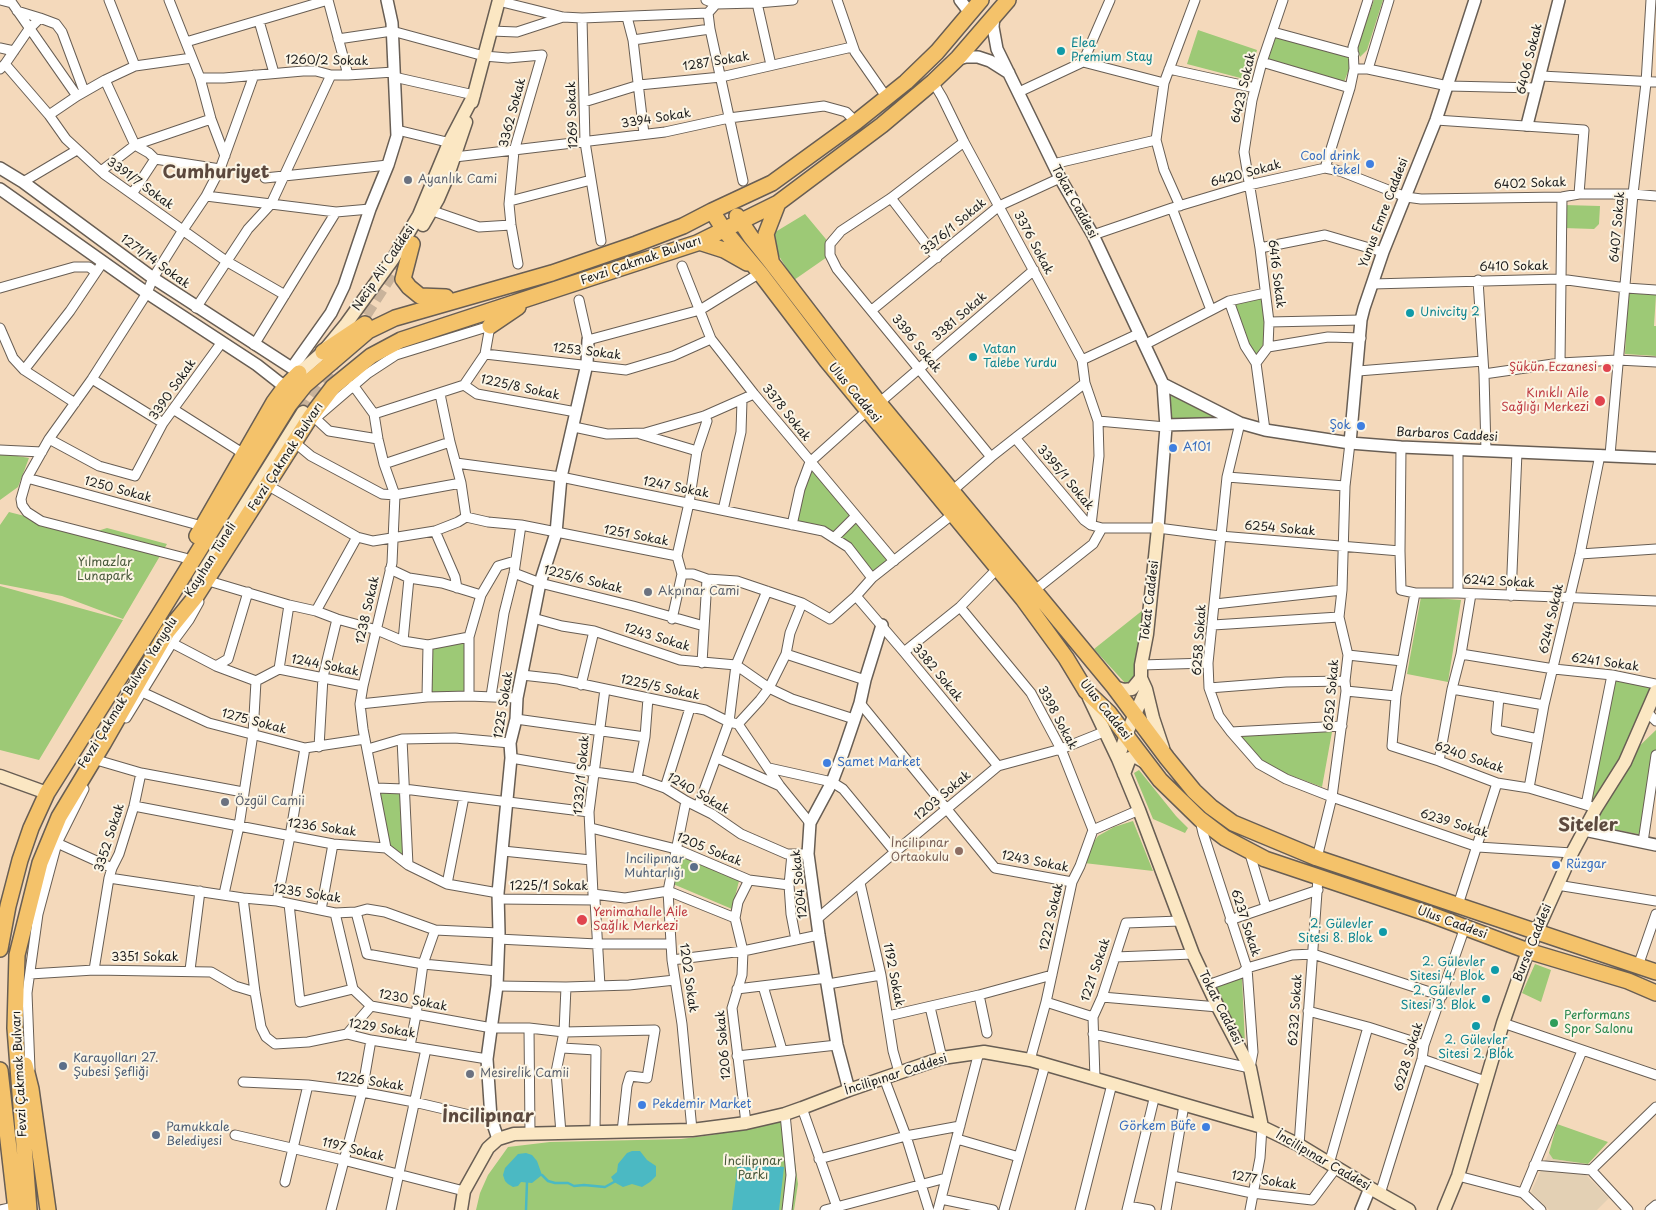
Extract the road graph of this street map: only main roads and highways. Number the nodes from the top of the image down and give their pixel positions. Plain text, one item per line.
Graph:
1 (498, 0) edge
2 (981, 0) edge
3 (1008, 0) edge
4 (454, 148) junction
5 (778, 203) junction
6 (729, 204) junction
7 (712, 211) junction
8 (741, 222) junction
9 (724, 230) junction
10 (698, 242) junction
11 (412, 244) junction
12 (400, 261) tunnel mouth
13 (771, 262) junction
14 (758, 271) junction
15 (431, 297) junction
16 (462, 297) junction
17 (528, 299) junction
18 (490, 326) road end
19 (322, 352) junction
20 (296, 371) joint
21 (874, 407) junction
22 (303, 412) tunnel mouth
23 (1158, 528) road end
24 (170, 638) junction
25 (1143, 677) junction
26 (1114, 687) junction
27 (1086, 691) junction
28 (1656, 691) edge
29 (1651, 716) edge
30 (1135, 717) junction
31 (1126, 735) junction
32 (1167, 758) junction
33 (1118, 759) junction
34 (1150, 766) junction
35 (1124, 774) junction
36 (0, 776) edge
37 (43, 791) junction
38 (31, 828) junction
39 (18, 841) junction
40 (0, 898) edge
41 (1536, 932) junction
42 (0, 949) edge
43 (1528, 951) junction
44 (1656, 972) edge
45 (16, 992) junction
46 (1656, 993) edge
47 (0, 1070) edge
48 (1262, 1127) junction
49 (0, 1138) edge
50 (8, 1210) edge
51 (29, 1210) edge
52 (48, 1210) edge
53 (460, 1210) edge
54 (1409, 1210) edge
55 (1444, 1210) edge

1 - 4 main road, Necip Ali Caddesi
2 - 6 main road, Fevzi Çakmak Bulvarı
3 - 5 main road, Fevzi Çakmak Bulvarı
4 - 11 main road, Necip Ali Caddesi
4 - 19 main road, Necip Ali Caddesi
5 - 8 main road, Fevzi Çakmak Bulvarı
5 - 13 main road
6 - 7 main road, Fevzi Çakmak Bulvarı
6 - 8 main road, Ulus Caddesi
7 - 9 main road, Ulus Caddesi
7 - 16 main road, Fevzi Çakmak Bulvarı
8 - 9 main road, Fevzi Çakmak Bulvarı
8 - 13 main road, Ulus Caddesi
9 - 10 main road, Fevzi Çakmak Bulvarı
9 - 14 main road, Ulus Caddesi
10 - 14 main road
10 - 17 main road, Fevzi Çakmak Bulvarı
11 - 12 main road, Necip Ali Caddesi
11 - 15 main road
13 - 21 main road, Ulus Caddesi
14 - 21 main road, Ulus Caddesi
15 - 16 main road
15 - 19 main road
16 - 37 main road, Fevzi Çakmak Bulvarı
17 - 18 main road
17 - 24 main road, Fevzi Çakmak Bulvarı
19 - 20 main road, Necip Ali Caddesi
20 - 37 main road
21 - 26 main road, Ulus Caddesi
21 - 27 main road, Ulus Caddesi
22 - 24 main road, Kayıhan Tüneli
23 - 25 main road, Tokat Caddesi
24 - 45 main road, Fevzi Çakmak Bulvarı
25 - 26 main road
25 - 30 main road, Tokat Caddesi
25 - 32 main road
26 - 30 main road, Ulus Caddesi
27 - 31 main road, Ulus Caddesi
27 - 33 main road
28 - 29 main road, Bursa Caddesi
29 - 41 main road, Bursa Caddesi
30 - 31 main road, Tokat Caddesi
30 - 32 main road, Ulus Caddesi
31 - 33 main road, Tokat Caddesi
31 - 34 main road, Ulus Caddesi
32 - 41 main road, Ulus Caddesi
33 - 35 main road, Tokat Caddesi
34 - 35 main road
34 - 43 main road, Ulus Caddesi
35 - 48 main road, Tokat Caddesi
36 - 37 main road
37 - 38 main road, Fevzi Çakmak Bulvarı
37 - 39 main road
38 - 39 main road
38 - 42 main road, Fevzi Çakmak Bulvarı
39 - 40 main road
41 - 43 main road, Bursa Caddesi
41 - 44 main road, Ulus Caddesi
43 - 46 main road, Ulus Caddesi
43 - 55 main road, Bursa Caddesi
45 - 51 main road, Fevzi Çakmak Bulvarı
45 - 52 main road
47 - 50 main road, Fevzi Çakmak Bulvarı
48 - 53 main road, İncilipınar Caddesi
48 - 54 main road, İncilipınar Caddesi
49 - 50 main road

